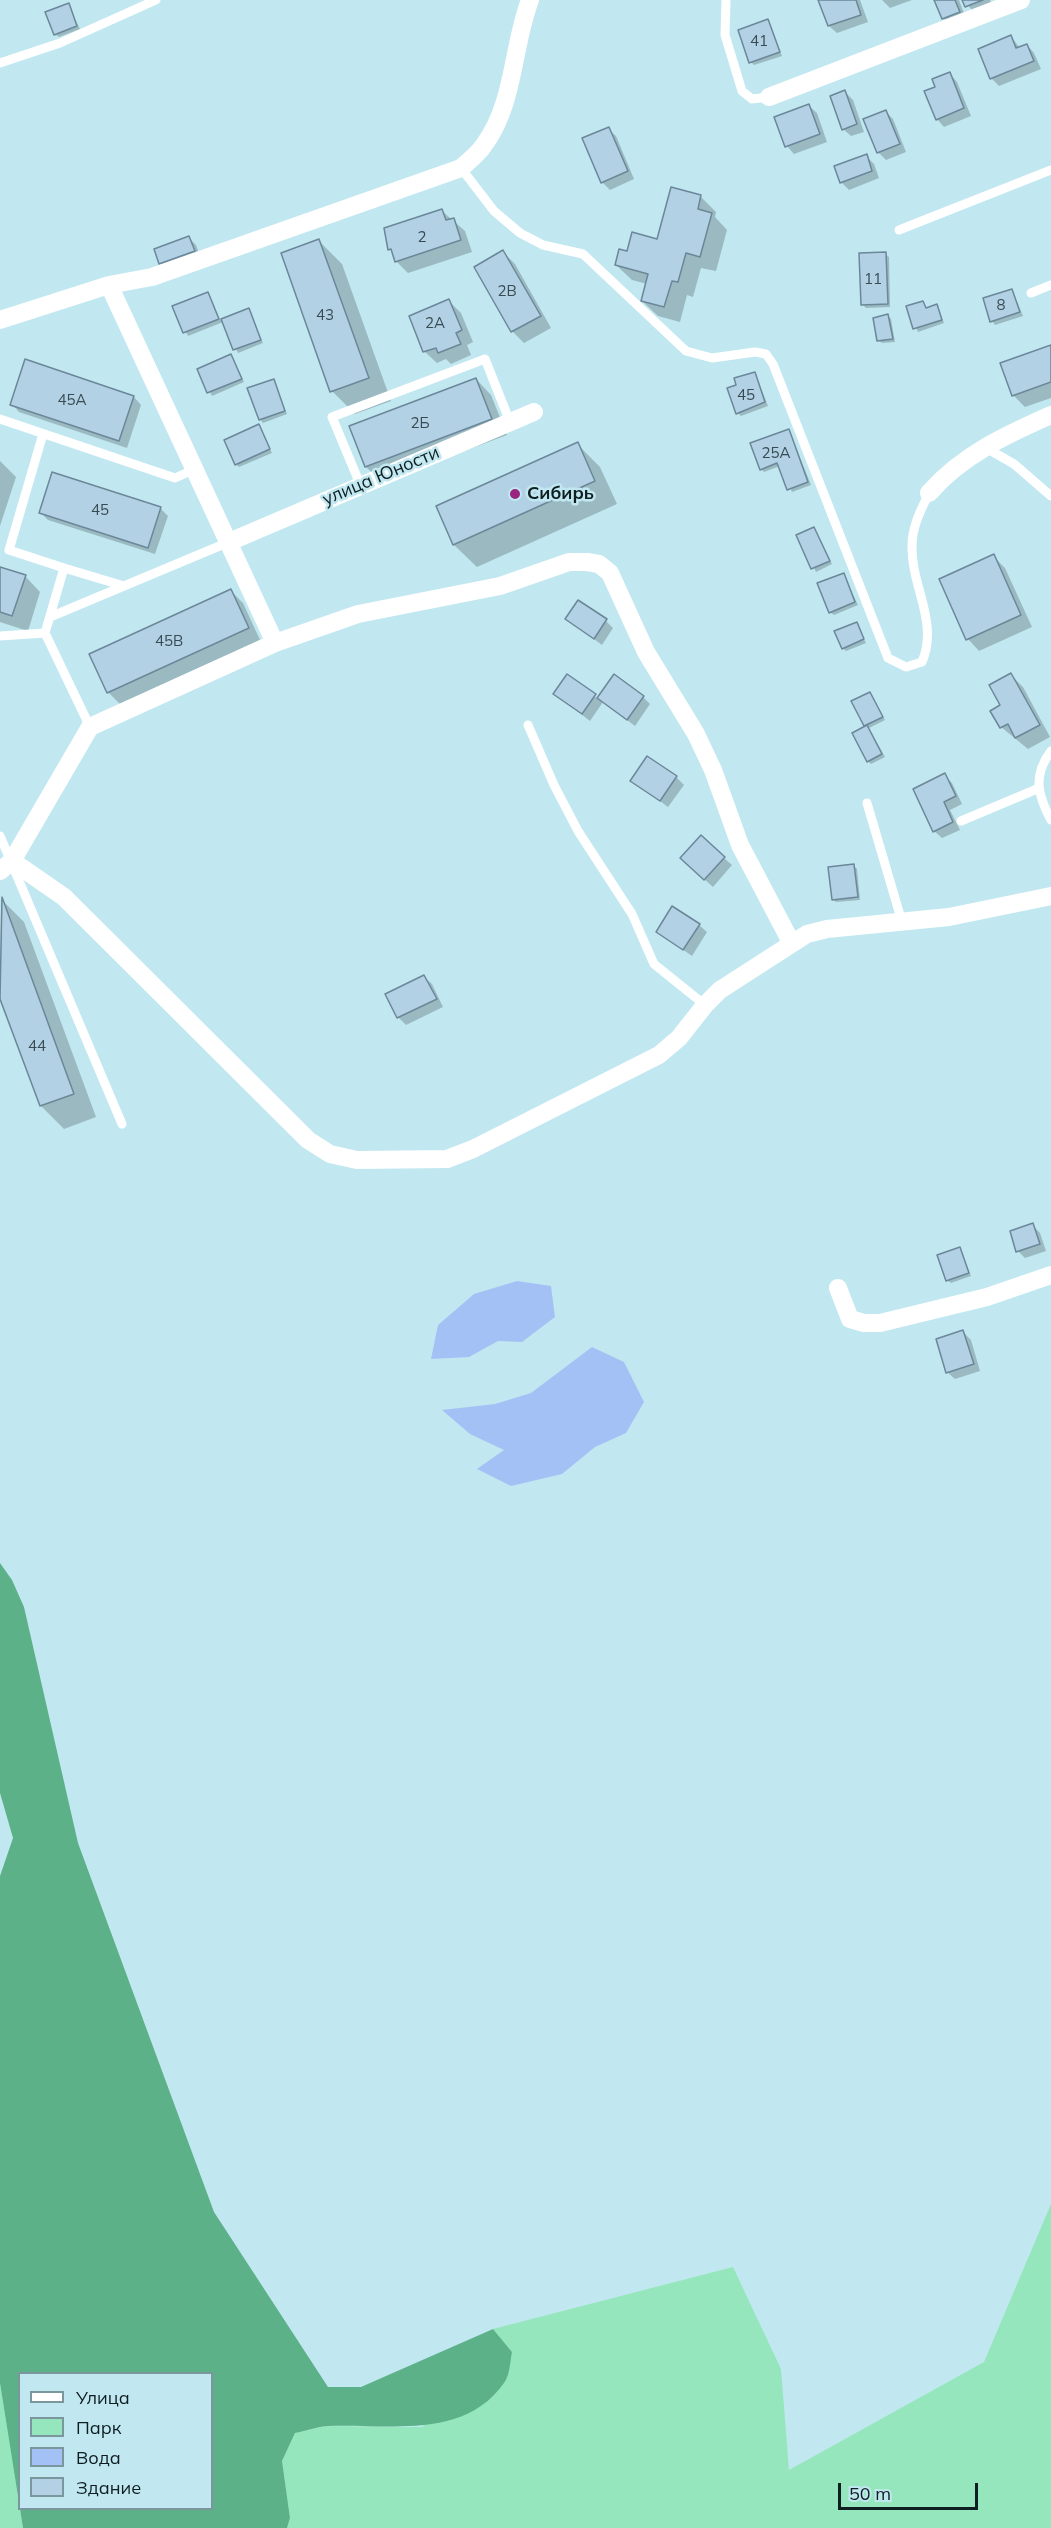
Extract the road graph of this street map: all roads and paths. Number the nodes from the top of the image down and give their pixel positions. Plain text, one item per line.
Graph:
1 (156, 0) edge
2 (530, 0) edge
3 (726, 0) edge
4 (1021, 0) edge
5 (0, 63) edge
6 (769, 97) joint
7 (461, 168) junction
8 (1051, 170) edge
9 (899, 230) dead end
10 (109, 285) junction
11 (1051, 285) edge
12 (1031, 293) dead end
13 (0, 320) edge
14 (534, 411) dead end
15 (1051, 415) edge
16 (0, 419) edge
17 (510, 422) junction
18 (43, 434) junction
19 (985, 448) junction
20 (195, 469) junction
21 (360, 484) junction
22 (929, 493) joint
23 (1051, 496) edge
24 (229, 542) junction
25 (64, 568) junction
26 (124, 586) junction
27 (50, 617) junction
28 (45, 633) junction
29 (0, 636) edge
30 (275, 643) junction
31 (528, 725) dead end
32 (90, 727) junction
33 (1051, 751) edge
34 (1037, 789) junction
35 (867, 803) dead end
36 (1051, 820) edge
37 (961, 821) dead end
38 (0, 836) edge
39 (6, 866) edge
40 (1051, 896) edge
41 (902, 922) junction
42 (791, 942) junction
43 (705, 1005) junction
44 (122, 1124) dead end
45 (1051, 1275) edge
46 (838, 1288) dead end

1 - 5 lane
2 - 7 street
3 - 6 lane
4 - 6 street
7 - 10 street
7 - 22 lane
8 - 9 lane
10 - 13 street
10 - 20 street
11 - 12 lane
14 - 17 street, улица Юности
15 - 19 street
16 - 18 lane
17 - 21 street, улица Юности
17 - 21 lane
18 - 20 lane
18 - 25 lane
19 - 22 street
19 - 23 lane
20 - 24 street
21 - 24 street, улица Юности
24 - 26 lane
24 - 30 street
25 - 26 lane
25 - 27 lane
26 - 27 lane
27 - 28 lane
28 - 29 lane
28 - 32 lane
30 - 32 street
30 - 42 street
31 - 43 lane
32 - 39 street
33 - 34 lane
34 - 36 lane
34 - 37 lane
35 - 41 lane
38 - 39 lane
39 - 43 street
39 - 44 lane
40 - 41 street
41 - 42 street
42 - 43 street
45 - 46 street

